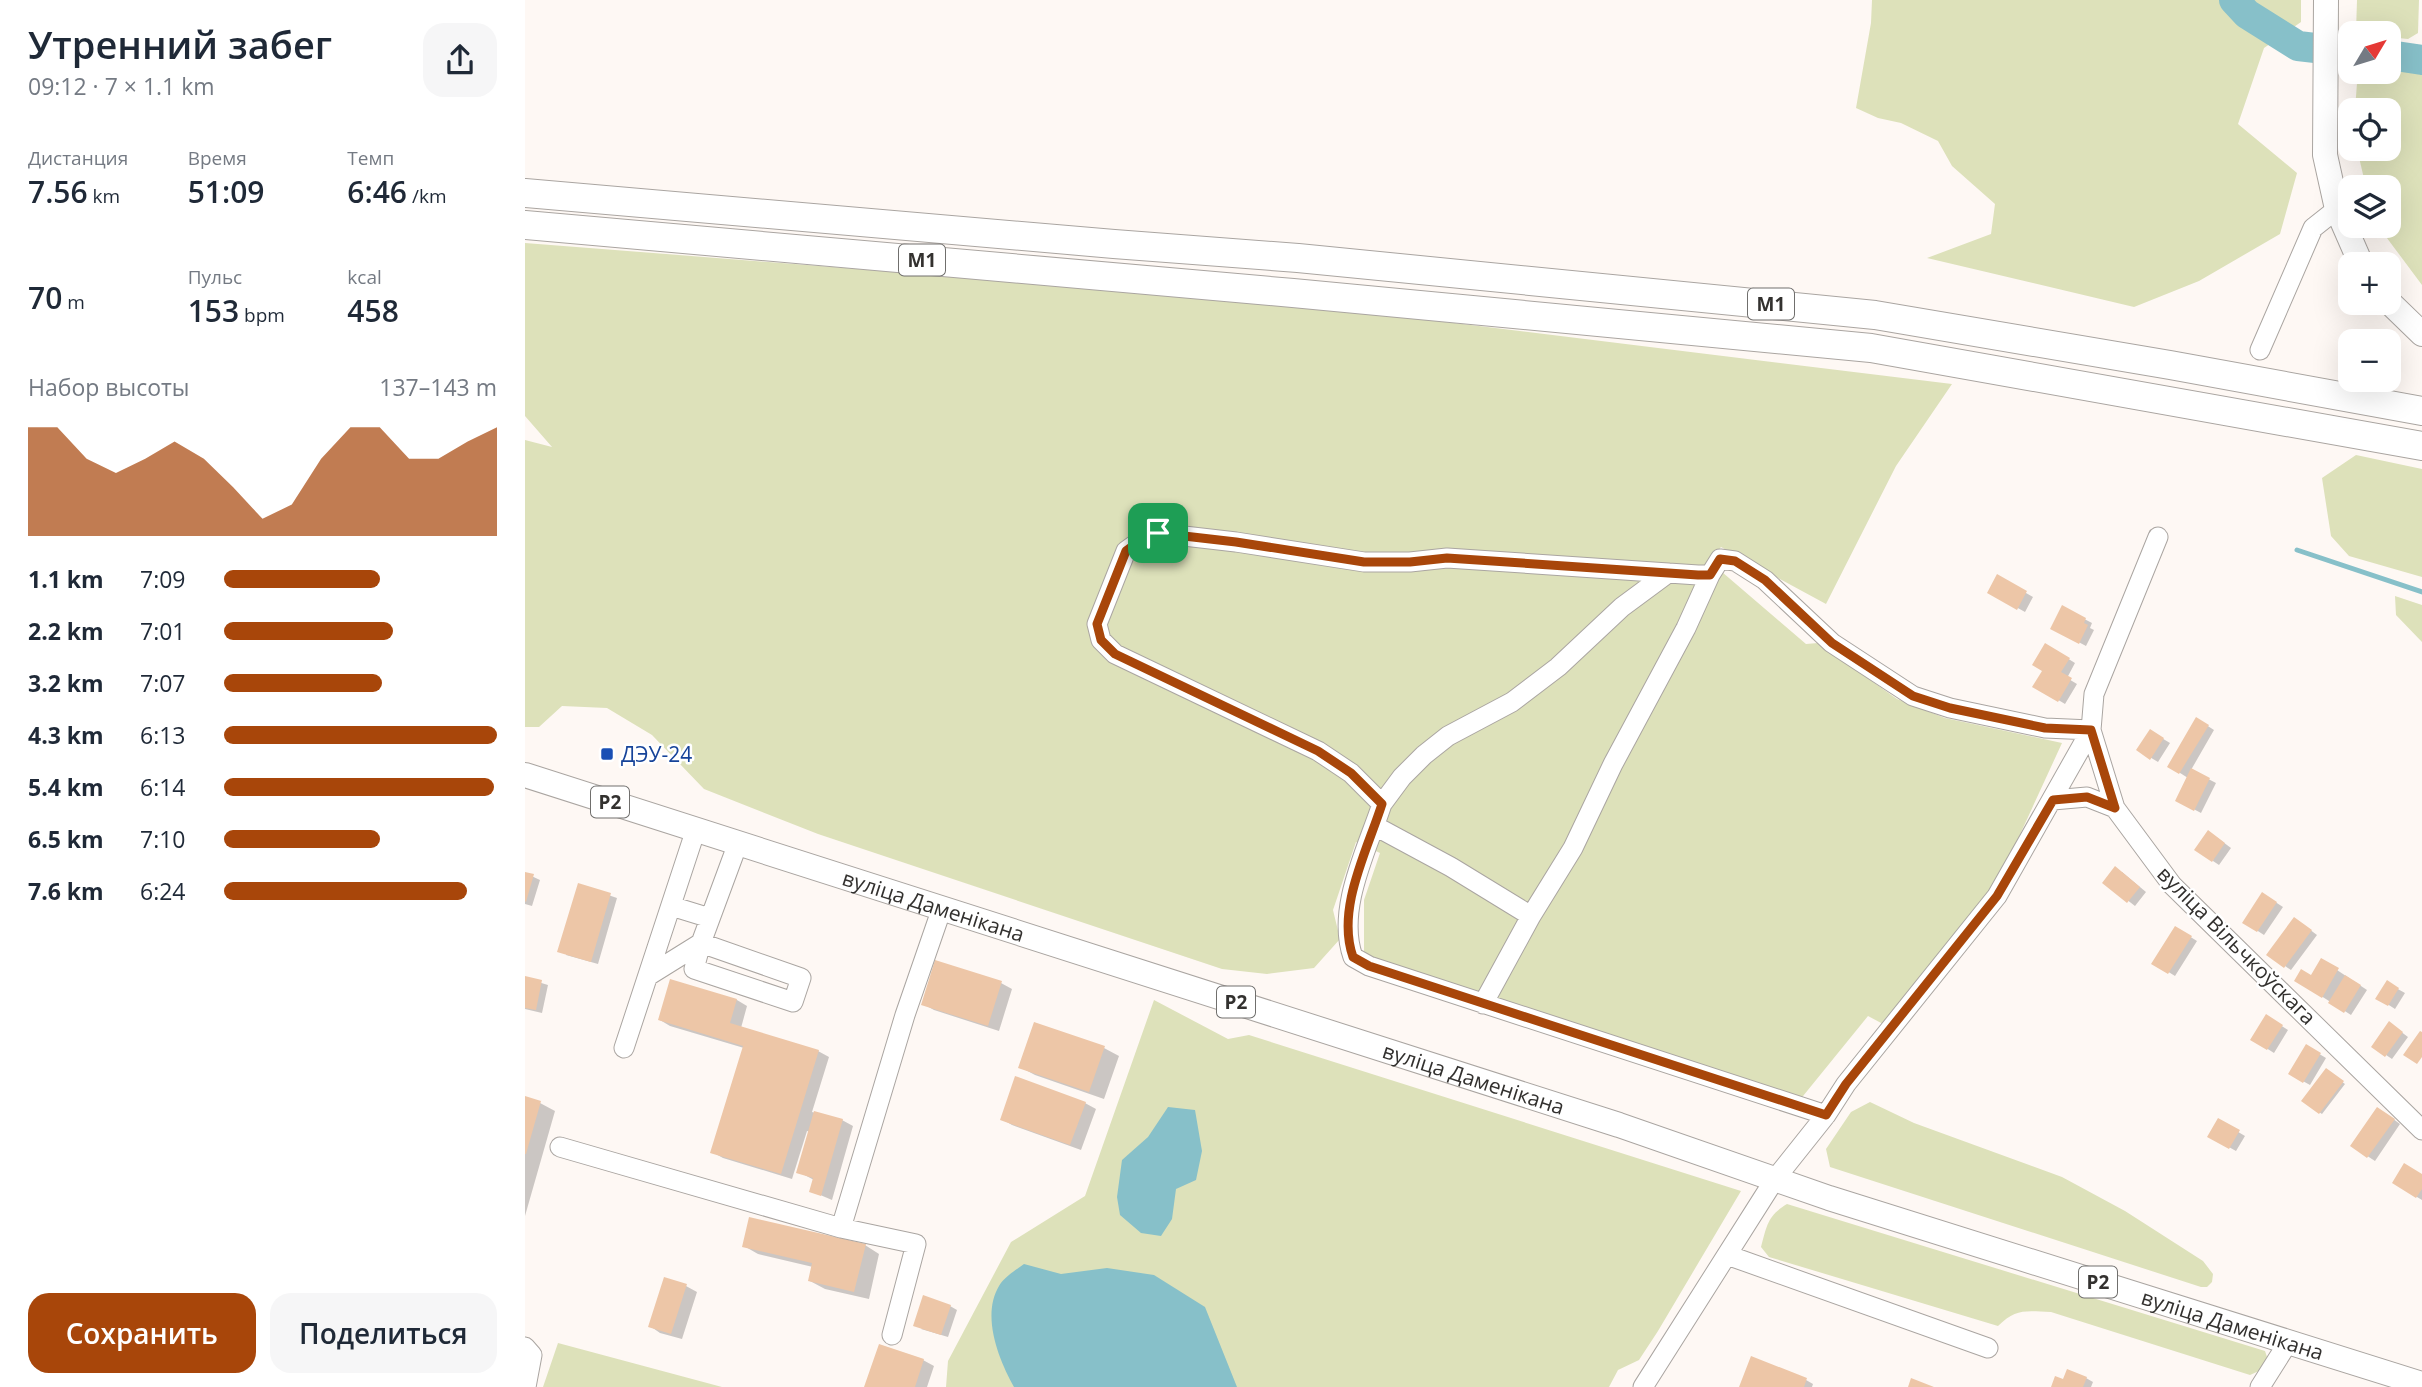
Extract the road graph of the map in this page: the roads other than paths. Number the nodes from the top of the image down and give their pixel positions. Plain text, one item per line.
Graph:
1 (2326, 0) edge
2 (525, 193) edge
3 (2337, 209) junction
4 (525, 225) edge
5 (2356, 252) edge
6 (2401, 314) edge
7 (2422, 334) edge
8 (2260, 351) dead end
9 (2422, 411) edge
10 (2422, 446) edge
11 (2158, 537) dead end
12 (1668, 573) junction
13 (1710, 575) junction
14 (2091, 730) junction
15 (525, 775) edge
16 (2053, 800) junction
17 (1382, 804) junction
18 (2115, 808) junction
19 (1375, 826) junction
20 (696, 829) junction
21 (738, 843) junction
22 (671, 906) junction
23 (942, 908) junction
24 (1531, 916) junction
25 (711, 918) junction
26 (701, 943) junction
27 (648, 976) junction
28 (1483, 1004) junction
29 (624, 1048) dead end
30 (1826, 1115) junction
31 (2422, 1130) edge
32 (560, 1147) dead end
33 (1775, 1179) junction
34 (842, 1228) junction
35 (1727, 1255) junction
36 (892, 1335) dead end
37 (2289, 1341) junction
38 (525, 1347) edge
39 (1988, 1348) dead end
40 (2422, 1384) edge
41 (526, 1387) edge
42 (1643, 1387) edge
43 (2260, 1387) edge

1 - 3 main road
2 - 9 highway, М1
3 - 5 main road
3 - 8 street
4 - 10 highway, М1
6 - 7 main road
11 - 14 street, вуліца Вільчкоўскага
12 - 13 street
12 - 17 street
12 - 17 street
13 - 14 street
13 - 24 street
14 - 16 street
14 - 18 street, вуліца Вільчкоўскага
15 - 20 main road, вуліца Даменікана / Р2
16 - 18 street
16 - 30 street
17 - 19 street
18 - 31 street, вуліца Вільчкоўскага
19 - 24 street
19 - 28 street
20 - 21 main road, вуліца Даменікана / Р2
20 - 22 street
21 - 23 main road, вуліца Даменікана / Р2
21 - 25 street
22 - 25 street
22 - 27 street
23 - 33 main road, вуліца Даменікана / Р2
23 - 34 street
24 - 28 street
25 - 26 street
26 - 26 street
26 - 27 street
27 - 29 street
28 - 30 street
30 - 33 street
32 - 34 street
33 - 35 street
33 - 37 main road, вуліца Даменікана / Р2
34 - 36 street
35 - 39 street
35 - 42 street
37 - 40 main road, вуліца Даменікана / Р2
37 - 43 street
38 - 41 street

